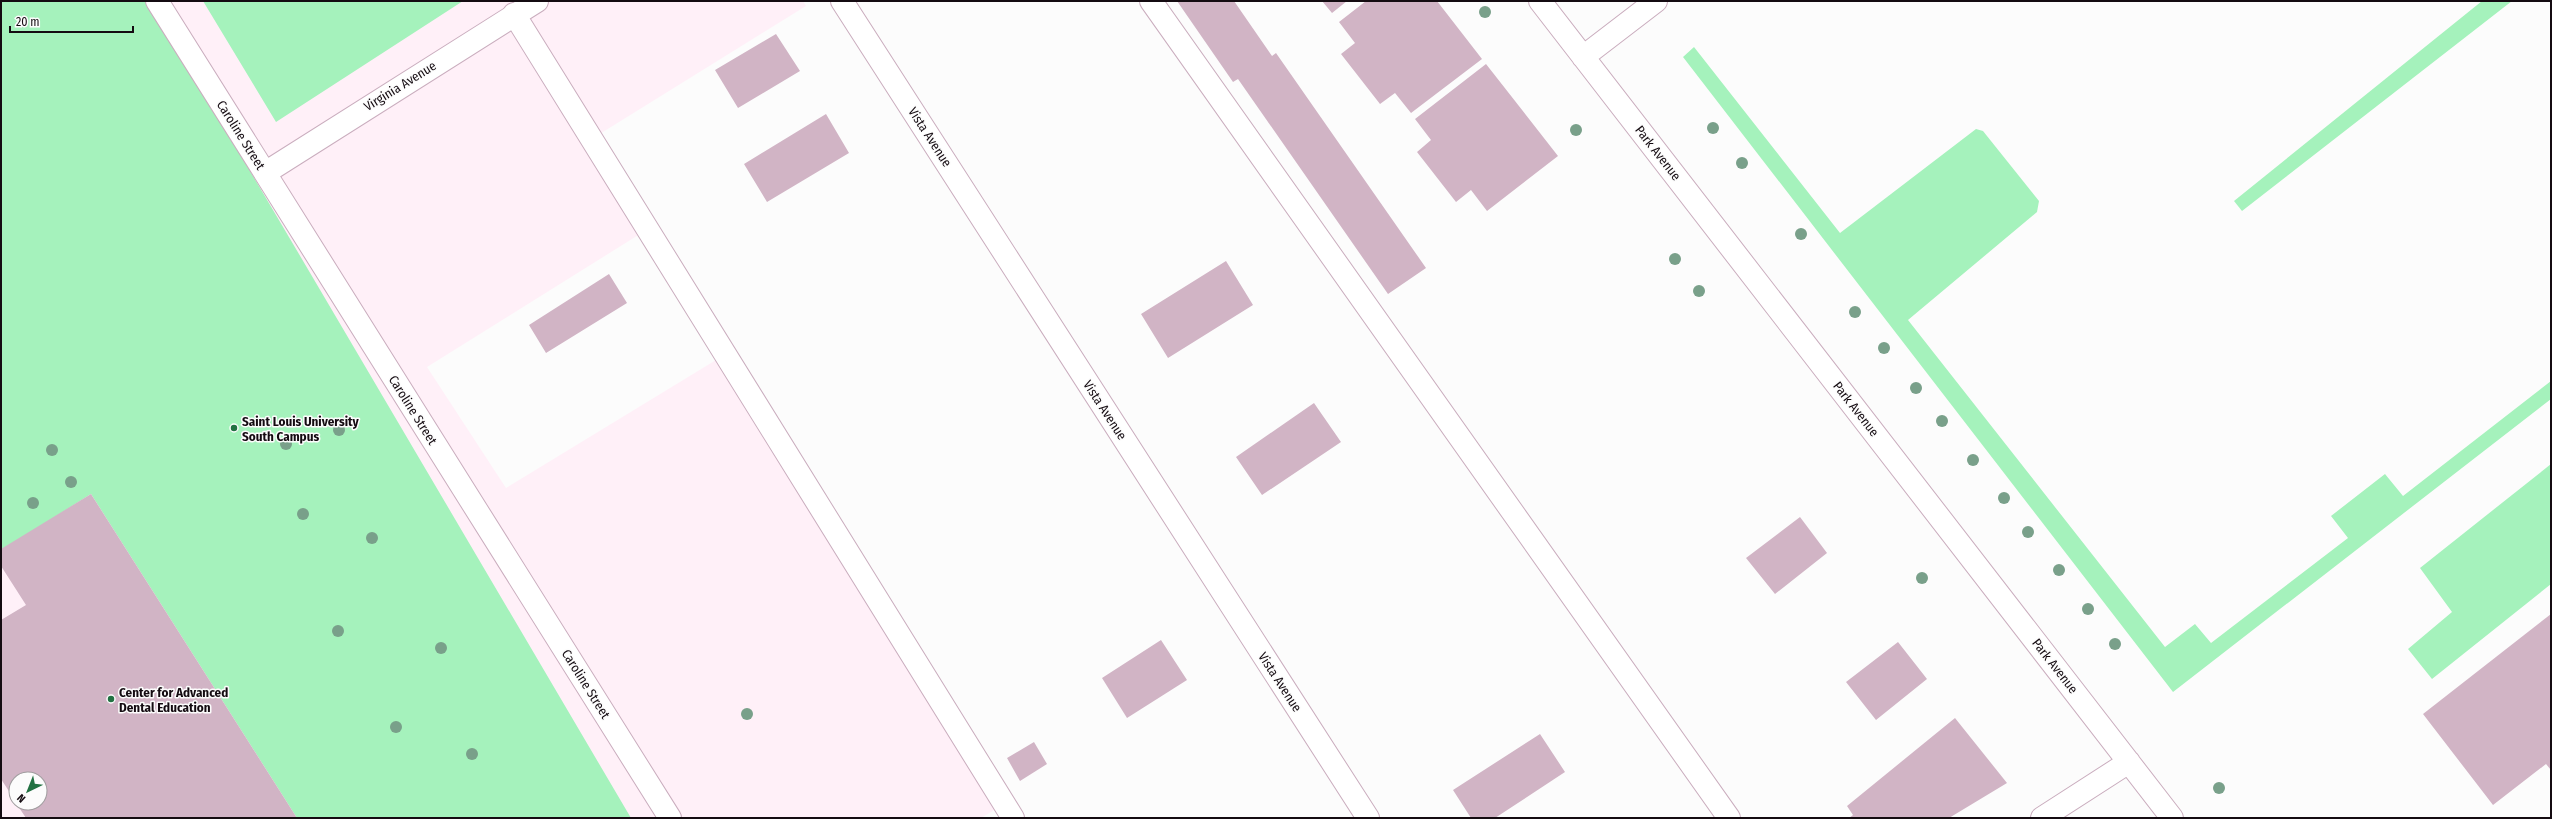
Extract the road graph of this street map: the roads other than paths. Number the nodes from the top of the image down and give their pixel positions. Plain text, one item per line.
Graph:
1 (157, 1) edge
2 (537, 1) edge
3 (842, 1) edge
4 (1151, 1) edge
5 (1540, 1) edge
6 (1656, 1) edge
7 (514, 14) junction
8 (1583, 57) junction
9 (265, 173) junction
10 (2129, 762) junction
11 (670, 818) edge
12 (1013, 818) edge
13 (1368, 818) edge
14 (1729, 818) edge
15 (2042, 818) edge
16 (2172, 818) edge

1 - 9 street, Caroline Street
2 - 7 street, Virginia Avenue
3 - 13 street, Vista Avenue
4 - 14 street
5 - 8 street, Park Avenue
6 - 8 street
7 - 9 street, Virginia Avenue
7 - 12 street
8 - 10 street, Park Avenue
9 - 11 street, Caroline Street
10 - 15 street
10 - 16 street, Park Avenue

